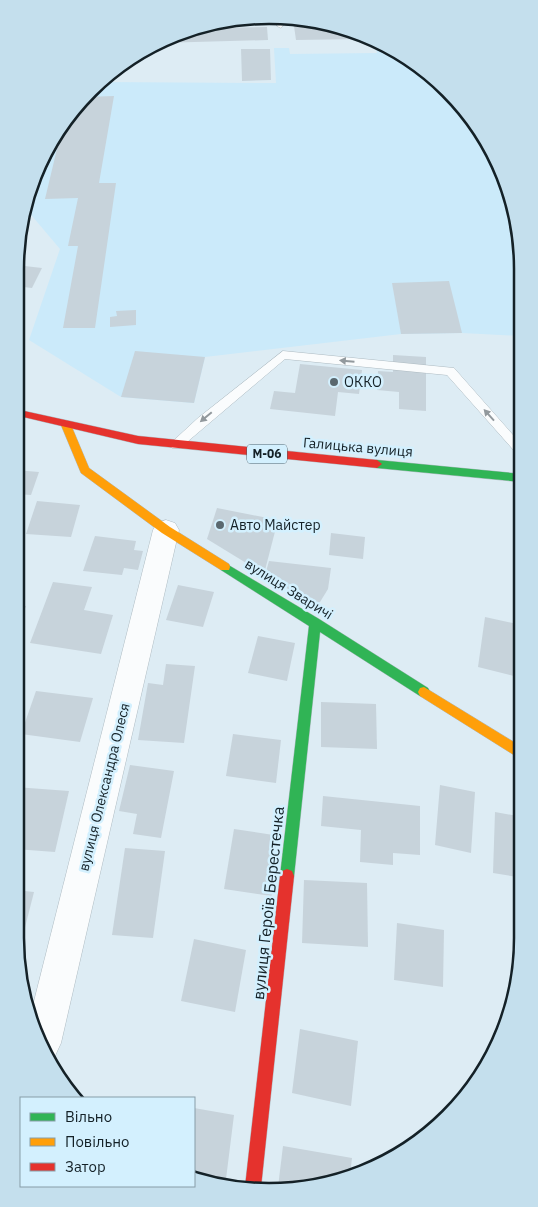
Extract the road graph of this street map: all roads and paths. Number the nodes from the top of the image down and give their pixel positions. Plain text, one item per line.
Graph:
1 (24, 414) edge
2 (66, 425) junction
3 (514, 442) edge
4 (176, 445) junction
5 (514, 477) edge
6 (166, 530) junction
7 (315, 622) junction
8 (514, 749) edge
9 (44, 1036) edge
10 (253, 1183) edge

1 - 2 main road, Галицька вулиця / М-06
2 - 4 main road, Галицька вулиця / М-06
2 - 6 main road, вулиця Зваричі
3 -> 4 lane
4 - 5 main road, Галицька вулиця / М-06
6 - 7 main road, вулиця Зваричі
6 - 9 street, вулиця Олександра Олеся
7 - 8 main road, вулиця Зваричі
7 - 10 main road, вулиця Героїв Берестечка

